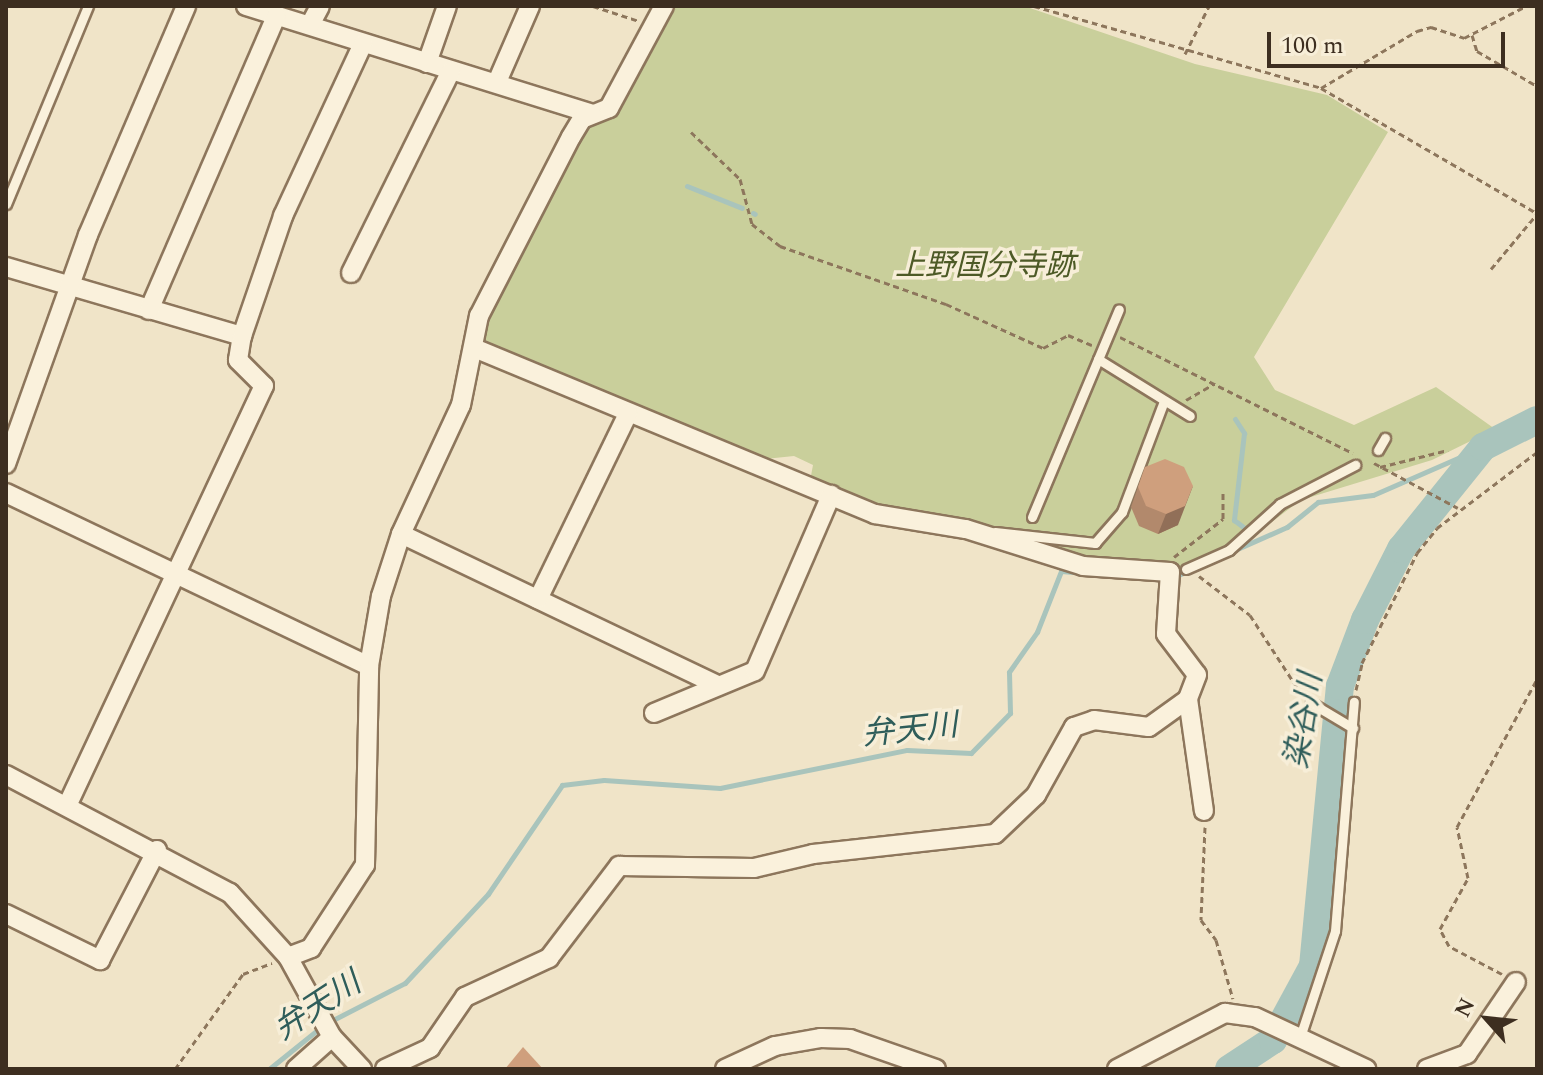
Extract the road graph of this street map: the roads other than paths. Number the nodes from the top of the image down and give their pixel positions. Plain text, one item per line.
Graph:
1 (88, 6) edge
2 (186, 6) edge
3 (246, 6) edge
4 (320, 6) edge
5 (447, 6) edge
6 (530, 6) edge
7 (664, 6) edge
8 (276, 16) junction
9 (310, 25) junction
10 (363, 44) junction
11 (427, 63) junction
12 (451, 71) junction
13 (497, 82) junction
14 (592, 114) junction
15 (6, 204) edge
16 (6, 267) edge
17 (351, 273) dead end
18 (69, 286) junction
19 (1119, 309) dead end
20 (149, 310) junction
21 (242, 336) junction
22 (474, 348) junction
23 (1100, 354) junction
24 (1168, 404) junction
25 (628, 414) junction
26 (1190, 416) dead end
27 (1385, 438) dead end
28 (1378, 450) dead end
29 (6, 464) edge
30 (1355, 465) dead end
31 (6, 493) edge
32 (831, 495) junction
33 (1032, 517) dead end
34 (401, 534) junction
35 (988, 535) junction
36 (1184, 572) junction
37 (181, 577) junction
38 (538, 599) junction
39 (369, 666) junction
40 (719, 686) junction
41 (1188, 699) junction
42 (1354, 702) road end
43 (1314, 704) road end
44 (654, 713) dead end
45 (1349, 726) junction
46 (6, 775) edge
47 (67, 806) junction
48 (1204, 811) road end
49 (157, 850) junction
50 (6, 914) edge
51 (288, 957) junction
52 (1516, 982) road end
53 (330, 1033) junction
54 (1295, 1034) junction
55 (897, 1062) edge
56 (296, 1069) edge
57 (362, 1069) edge
58 (385, 1069) edge
59 (725, 1069) edge
60 (936, 1069) edge
61 (1117, 1069) edge
62 (1366, 1069) edge
63 (1427, 1069) edge

1 - 15 lane
2 - 18 street
3 - 8 street
4 - 9 street
5 - 11 street
6 - 13 street
7 - 14 street
8 - 9 street
8 - 20 street
9 - 10 street
10 - 11 street
10 - 21 street
11 - 12 street
12 - 13 street
12 - 17 street
13 - 14 street
14 - 22 street
16 - 18 street
18 - 20 street
18 - 29 street
19 - 23 lane
20 - 21 street
21 - 37 street
22 - 25 street
22 - 34 street
23 - 24 lane
23 - 33 lane
24 - 26 lane
24 - 35 lane
25 - 32 street
25 - 38 street
27 - 28 lane
30 - 36 lane
31 - 37 street
32 - 35 street
32 - 40 street
34 - 38 street
34 - 39 street
35 - 36 street
36 - 41 street
37 - 39 street
37 - 47 street
38 - 40 street
39 - 51 street
40 - 44 street
41 - 48 street
41 - 58 street
42 - 45 lane
43 - 45 lane
45 - 54 lane
46 - 47 street
47 - 49 street
49 - 50 street
49 - 51 street
51 - 53 street
52 - 63 street
53 - 56 street
53 - 57 street
54 - 61 street
54 - 62 street
55 - 59 street
55 - 60 street

